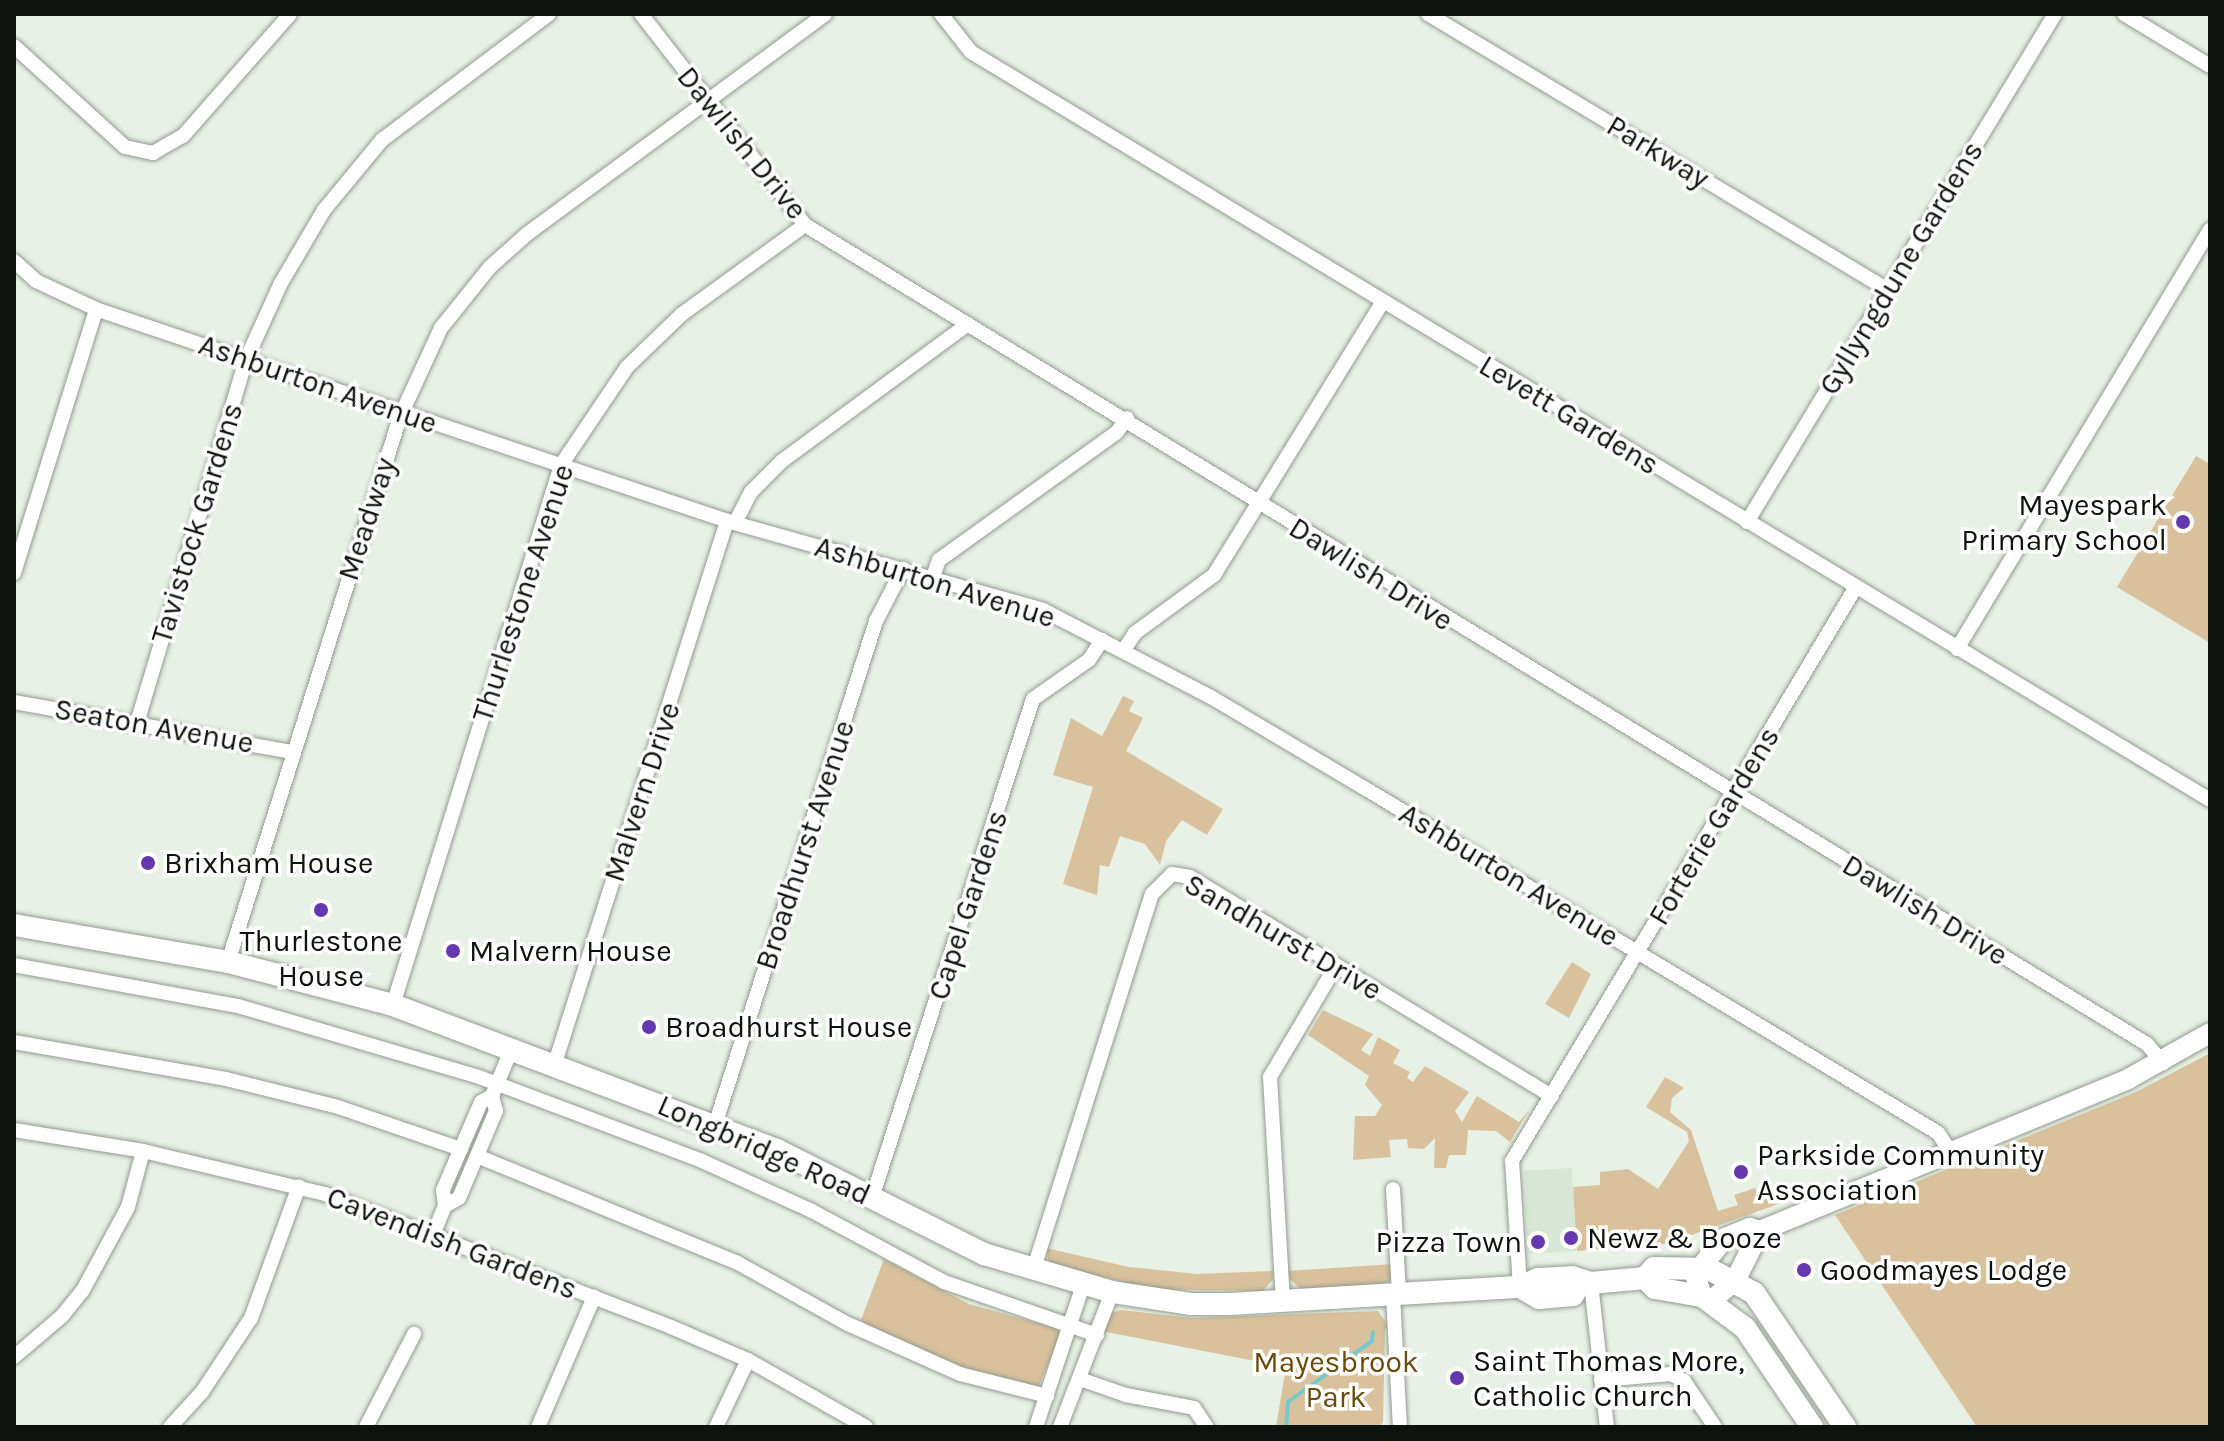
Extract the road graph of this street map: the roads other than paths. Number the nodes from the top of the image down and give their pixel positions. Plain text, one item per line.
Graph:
1 (290, 14) edge
2 (549, 14) edge
3 (641, 14) edge
4 (825, 14) edge
5 (941, 14) edge
6 (1428, 14) edge
7 (2055, 14) edge
8 (2124, 14) edge
9 (14, 46) edge
10 (2210, 66) edge
11 (707, 101) junction
12 (805, 225) junction
13 (2210, 229) edge
14 (14, 261) edge
15 (1888, 290) junction
16 (1382, 303) junction
17 (96, 309) junction
18 (968, 324) junction
19 (246, 360) junction
20 (402, 412) junction
21 (1127, 418) junction
22 (561, 465) junction
23 (1259, 503) junction
24 (731, 522) junction
25 (1747, 522) junction
26 (903, 569) junction
27 (14, 573) edge
28 (933, 577) junction
29 (1856, 587) junction
30 (1102, 640) junction
31 (1957, 649) junction
32 (1123, 651) junction
33 (14, 702) edge
34 (137, 723) junction
35 (293, 752) junction
36 (1733, 794) junction
37 (2210, 800) edge
38 (14, 925) edge
39 (1639, 952) junction
40 (228, 962) junction
41 (14, 965) edge
42 (1336, 966) junction
43 (393, 1005) junction
44 (2210, 1033) edge
45 (14, 1042) edge
46 (512, 1048) junction
47 (555, 1063) junction
48 (2163, 1063) junction
49 (494, 1090) junction
50 (1552, 1096) junction
51 (715, 1125) junction
52 (14, 1130) edge
53 (461, 1149) junction
54 (143, 1151) junction
55 (1950, 1151) junction
56 (477, 1156) junction
57 (299, 1186) junction
58 (1393, 1189) dead end
59 (872, 1198) junction
60 (445, 1206) junction
61 (1760, 1231) junction
62 (433, 1235) junction
63 (1699, 1267) junction
64 (1033, 1271) junction
65 (1645, 1278) junction
66 (1736, 1279) junction
67 (1585, 1283) junction
68 (1083, 1285) junction
69 (1520, 1287) junction
70 (1112, 1292) junction
71 (1396, 1294) junction
72 (594, 1297) junction
73 (1706, 1299) junction
74 (1283, 1302) junction
75 (1072, 1327) junction
76 (414, 1334) dead end
77 (1097, 1335) junction
78 (14, 1357) edge
79 (748, 1360) junction
80 (1080, 1379) junction
81 (1601, 1380) junction
82 (1047, 1396) junction
83 (170, 1427) edge
84 (366, 1427) edge
85 (538, 1427) edge
86 (716, 1427) edge
87 (866, 1427) edge
88 (1036, 1427) edge
89 (1060, 1427) edge
90 (1207, 1427) edge
91 (1400, 1427) edge
92 (1607, 1427) edge
93 (1715, 1427) edge
94 (1812, 1427) edge
95 (1845, 1427) edge

1 - 9 street
2 - 19 street, Tavistock Gardens
3 - 11 street, Dawlish Drive
4 - 11 street, Meadway
5 - 16 street, Levett Gardens
6 - 15 street, Parkway
7 - 15 street, Gyllyngdune Gardens
8 - 10 street
11 - 12 street, Dawlish Drive
11 - 20 street, Meadway
12 - 18 street, Dawlish Drive
12 - 22 street, Thurlestone Avenue
13 - 31 street
14 - 17 street, Ashburton Avenue
15 - 25 street, Gyllyngdune Gardens
16 - 23 street
16 - 25 street, Levett Gardens
17 - 19 street, Ashburton Avenue
17 - 27 street
18 - 21 street, Dawlish Drive
18 - 24 street, Malvern Drive
19 - 20 street, Ashburton Avenue
19 - 34 street, Tavistock Gardens
20 - 22 street, Ashburton Avenue
20 - 35 street, Meadway
21 - 23 street, Dawlish Drive
21 - 28 street
22 - 24 street, Ashburton Avenue
22 - 43 street, Thurlestone Avenue
23 - 32 street
23 - 36 street, Dawlish Drive
24 - 26 street, Ashburton Avenue
24 - 47 street, Malvern Drive
25 - 29 street, Levett Gardens
26 - 28 street, Ashburton Avenue
26 - 51 street, Broadhurst Avenue
28 - 30 street, Ashburton Avenue
29 - 31 street, Levett Gardens
29 - 36 street, Forterie Gardens
30 - 32 street, Ashburton Avenue
30 - 59 street, Capel Gardens
31 - 37 street, Levett Gardens
32 - 39 street, Ashburton Avenue
33 - 34 street, Seaton Avenue
34 - 35 street, Seaton Avenue
35 - 40 street, Meadway
36 - 39 street, Forterie Gardens
36 - 48 street, Dawlish Drive
38 - 40 main road, Longbridge Road
39 - 50 street, Forterie Gardens
39 - 55 street, Ashburton Avenue
40 - 43 main road, Longbridge Road
41 - 49 street
42 - 50 street, Sandhurst Drive
42 - 64 street, Sandhurst Drive
42 - 74 street
43 - 46 main road, Longbridge Road
44 - 48 main road
45 - 53 street
46 - 47 main road, Longbridge Road
46 - 49 street
47 - 51 main road, Longbridge Road
48 - 55 main road
49 - 53 street
49 - 56 street
49 - 75 street
50 - 69 street, Forterie Gardens
51 - 59 main road, Longbridge Road
52 - 54 street, Cavendish Gardens
53 - 60 street
54 - 57 street, Cavendish Gardens
54 - 78 street
55 - 61 main road
56 - 60 street
56 - 82 street
57 - 62 street, Cavendish Gardens
57 - 83 street
58 - 71 street
59 - 64 main road, Longbridge Road
60 - 62 street
61 - 63 main road
61 - 66 main road
62 - 72 street, Cavendish Gardens
63 - 65 main road, Longbridge Road
63 - 66 main road, Longbridge Road
63 - 73 main road
64 - 68 main road, Longbridge Road
65 - 67 main road, Longbridge Road
65 - 73 main road, Longbridge Road
66 - 73 main road
66 - 95 main road, Longbridge Road
67 - 69 main road, Longbridge Road
67 - 81 street
68 - 70 main road, Longbridge Road
68 - 75 street
69 - 71 main road, Longbridge Road
70 - 74 main road, Longbridge Road
70 - 77 street
71 - 74 main road, Longbridge Road
71 - 91 street
72 - 79 street, Cavendish Gardens
72 - 85 street
73 - 94 main road, Longbridge Road
75 - 77 street
75 - 82 street
76 - 84 street
77 - 80 street
79 - 86 street
79 - 87 street, Cavendish Gardens
80 - 89 street
80 - 90 street
81 - 92 street
81 - 93 street
82 - 88 street

